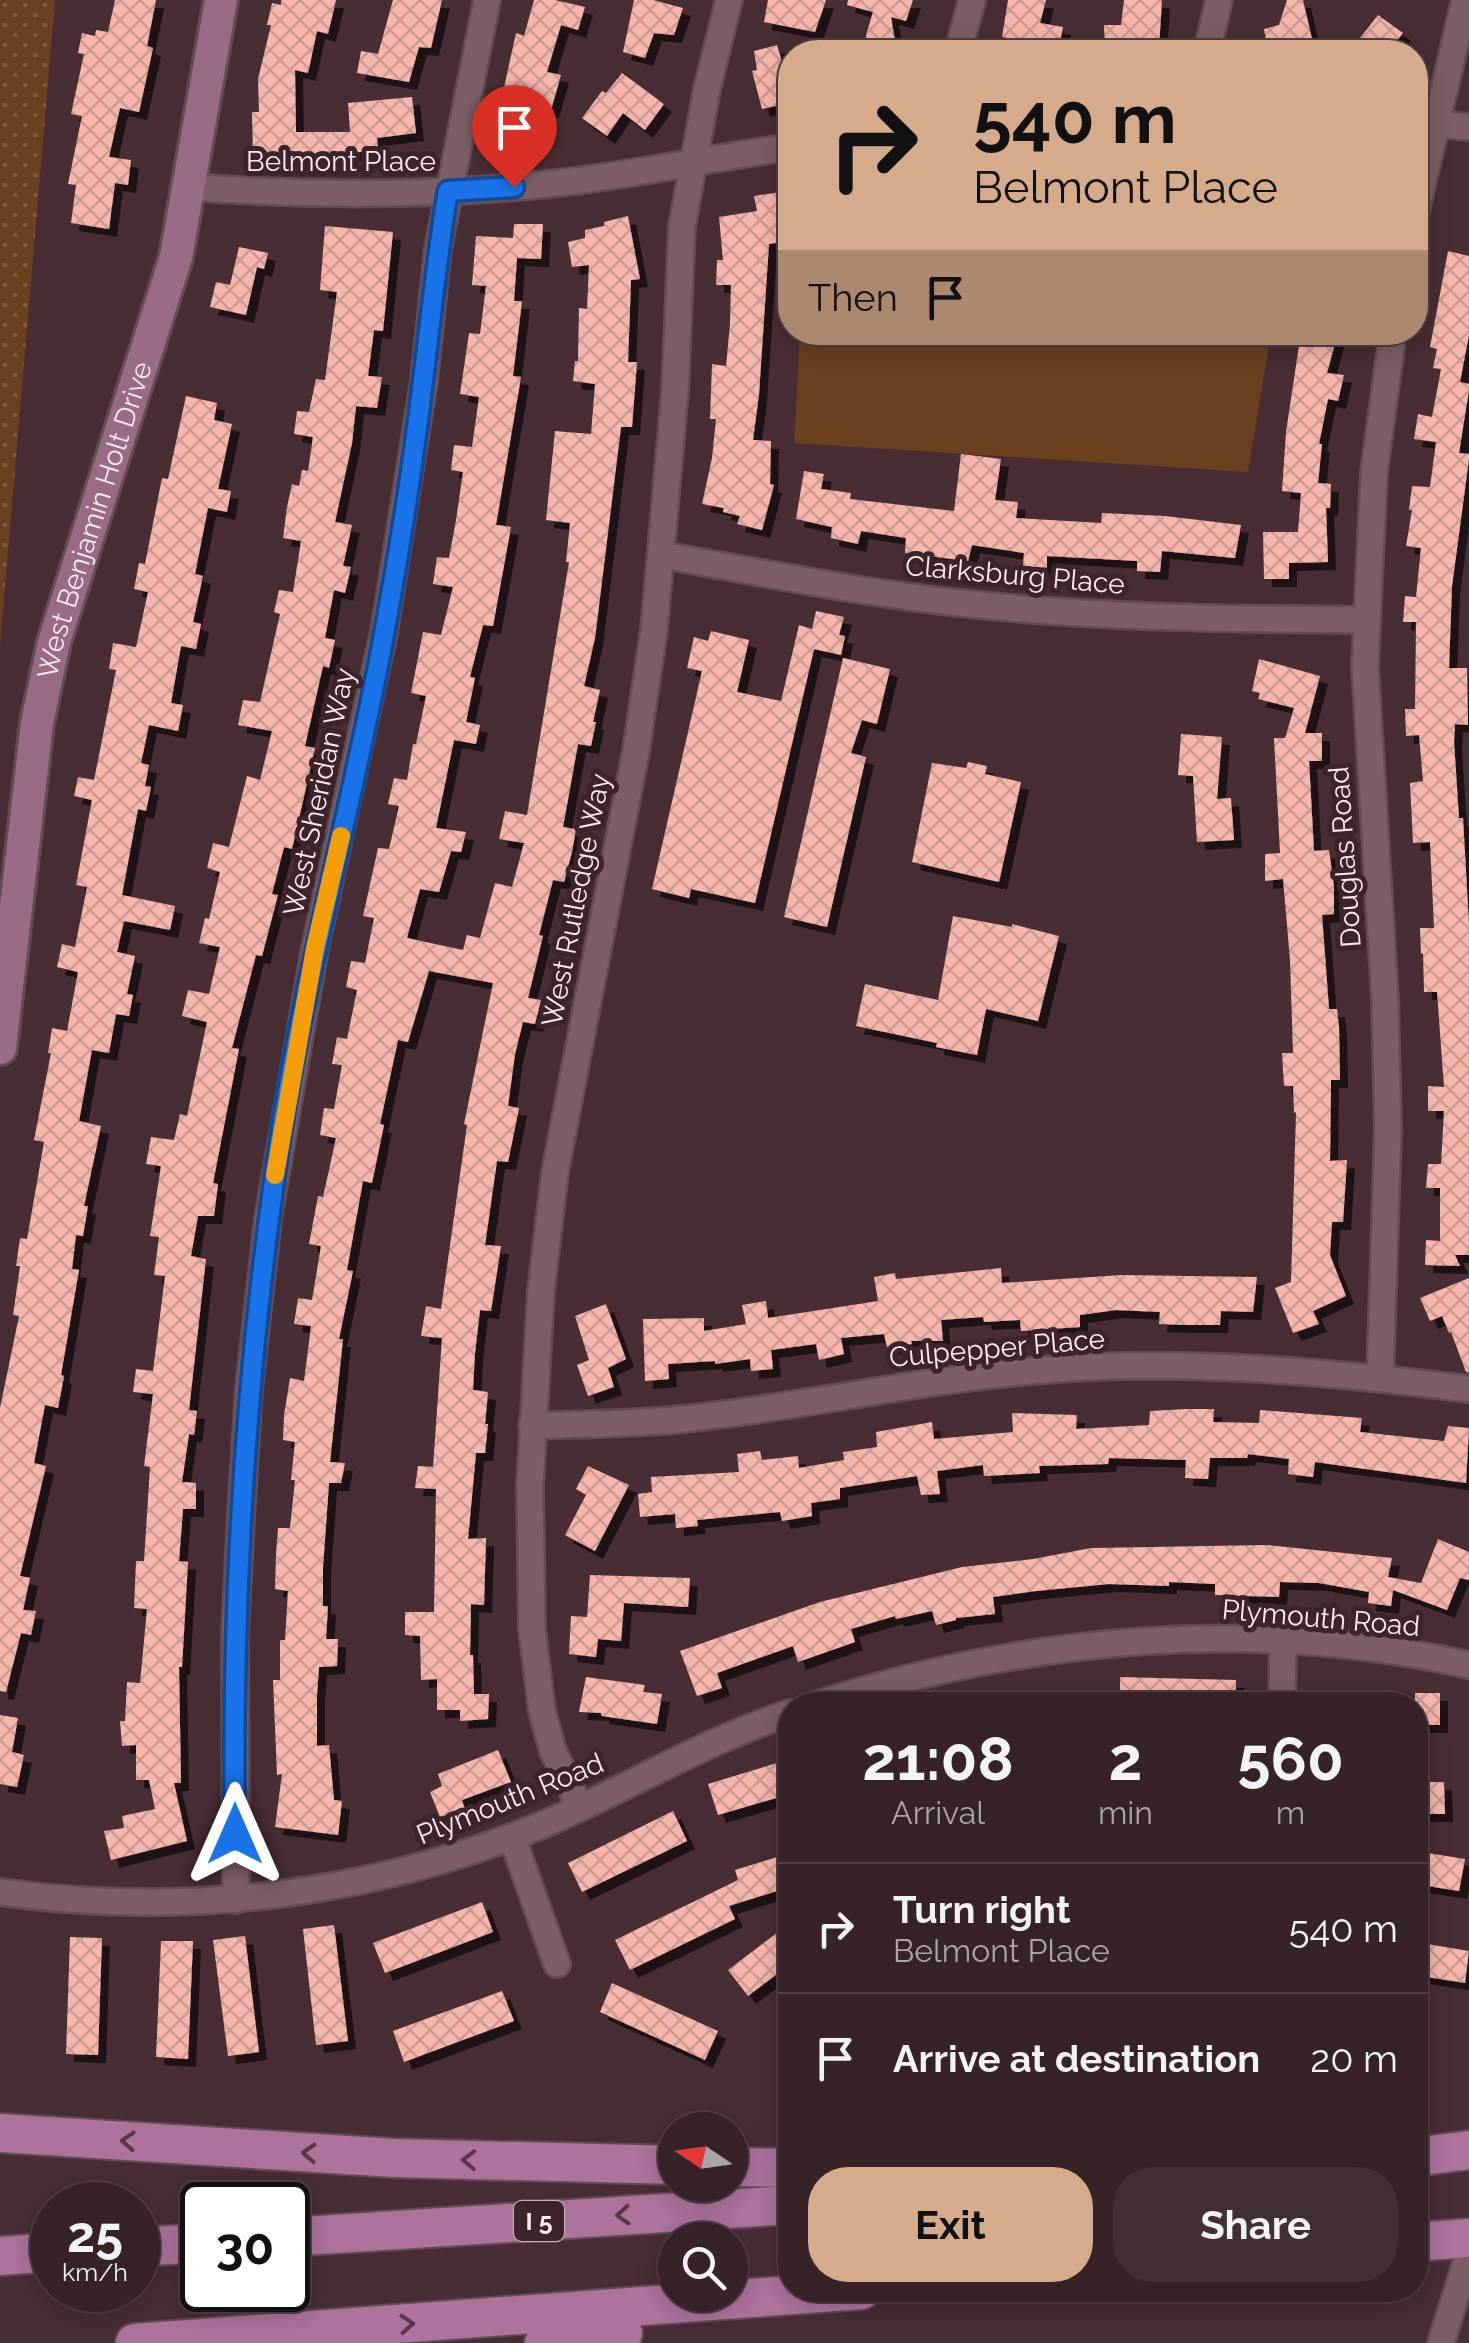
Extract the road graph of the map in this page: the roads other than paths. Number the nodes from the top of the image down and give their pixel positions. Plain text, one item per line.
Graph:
1 (222, 0) edge
2 (487, 0) edge
3 (729, 0) edge
4 (972, 0) edge
5 (1219, 0) edge
6 (1464, 0) edge
7 (961, 40) edge
8 (1210, 40) edge
9 (1428, 114) edge
10 (1428, 123) edge
11 (1469, 127) edge
12 (778, 149) edge
13 (692, 163) junction
14 (190, 187) junction
15 (448, 191) junction
16 (1391, 345) edge
17 (662, 555) junction
18 (1366, 620) junction
19 (0, 1048) edge
20 (1380, 1378) junction
21 (1469, 1390) edge
22 (532, 1426) junction
23 (1284, 1641) junction
24 (1469, 1666) edge
25 (872, 1692) edge
26 (1282, 1692) edge
27 (778, 1718) edge
28 (580, 1807) junction
29 (512, 1837) junction
30 (0, 1892) edge
31 (236, 1900) junction
32 (557, 1964) dead end
33 (0, 2133) edge
34 (1469, 2150) edge
35 (1428, 2155) edge
36 (658, 2165) edge
37 (748, 2167) edge
38 (778, 2168) edge
39 (778, 2206) edge
40 (310, 2236) edge
41 (1469, 2238) edge
42 (1428, 2241) edge
43 (1469, 2253) edge
44 (30, 2254) edge
45 (0, 2256) edge
46 (778, 2297) edge
47 (748, 2300) edge
48 (658, 2307) edge
49 (679, 2312) edge
50 (136, 2343) edge
51 (544, 2343) edge
52 (1441, 2343) edge

1 - 14 main road, West Benjamin Holt Drive
2 - 15 street, West Sheridan Way
3 - 13 street, West Rutledge Way
4 - 7 street
5 - 8 street
6 - 9 street
10 - 11 street
12 - 13 street, Belmont Place
13 - 15 street, Belmont Place
13 - 17 street, West Rutledge Way
14 - 15 street, Belmont Place
14 - 19 main road, West Benjamin Holt Drive
15 - 31 street, West Sheridan Way
16 - 18 street, Douglas Road
17 - 18 street, Clarksburg Place
17 - 22 street, West Rutledge Way
18 - 20 street, Douglas Road
20 - 21 street, Culpepper Place
20 - 22 street, Culpepper Place
22 - 28 street, West Rutledge Way
23 - 24 street, Plymouth Road
23 - 25 street, Plymouth Road
23 - 26 street
27 - 28 street, Plymouth Road
28 - 29 street, Plymouth Road
29 - 31 street, Plymouth Road
29 - 32 street
30 - 31 street, Plymouth Road
36 -> 33 highway
34 - 35 highway
37 - 38 highway
39 -> 40 highway, I 5
41 - 42 highway
43 - 52 street
44 - 45 highway
46 - 47 highway
50 -> 48 highway
49 - 51 highway

